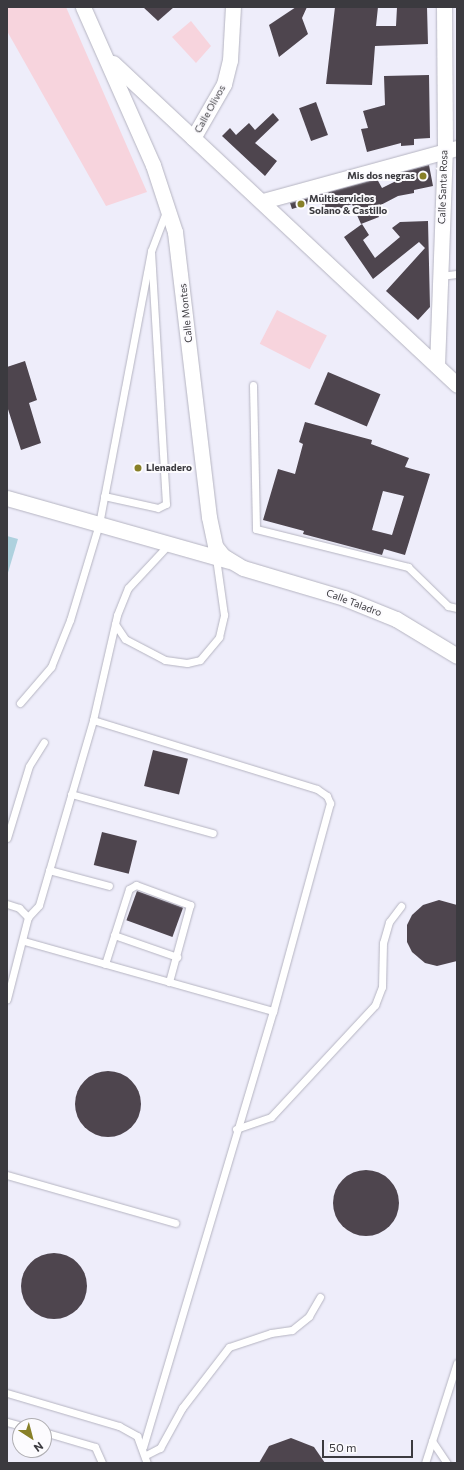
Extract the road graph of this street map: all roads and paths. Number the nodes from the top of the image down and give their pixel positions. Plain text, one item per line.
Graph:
1 (84, 7) edge
2 (233, 7) edge
3 (444, 7) edge
4 (106, 56) junction
5 (193, 138) junction
6 (451, 149) edge
7 (263, 201) junction
8 (167, 208) junction
9 (151, 251) junction
10 (457, 274) edge
11 (440, 276) junction
12 (437, 366) junction
13 (254, 385) dead end
14 (457, 385) edge
15 (104, 496) junction
16 (7, 498) edge
17 (99, 524) junction
18 (169, 544) junction
19 (216, 558) junction
20 (238, 565) junction
21 (457, 608) edge
22 (115, 624) junction
23 (457, 656) edge
24 (20, 704) dead end
25 (93, 720) junction
26 (44, 742) dead end
27 (71, 794) junction
28 (213, 833) dead end
29 (7, 838) edge
30 (49, 870) junction
31 (109, 886) dead end
32 (7, 904) edge
33 (401, 906) dead end
34 (28, 917) junction
35 (114, 935) junction
36 (24, 941) junction
37 (177, 957) junction
38 (105, 964) junction
39 (169, 982) junction
40 (7, 999) edge
41 (273, 1011) junction
42 (236, 1129) junction
43 (7, 1175) edge
44 (175, 1223) dead end
45 (320, 1297) dead end
46 (457, 1363) edge
47 (7, 1393) edge
48 (52, 1434) edge
49 (432, 1441) junction
50 (143, 1448) junction
51 (146, 1455) junction
52 (102, 1463) edge
53 (147, 1463) edge
54 (426, 1463) edge
55 (448, 1463) edge

1 - 4 street, Calle Montes
2 - 5 street, Calle Olivos
3 - 6 street, Calle Santa Rosa
4 - 5 street, Calle Montes
4 - 8 street, Calle Montes
5 - 7 street, Calle Montes
6 - 7 street
6 - 11 street, Calle Santa Rosa
7 - 12 street, Calle Montes
8 - 9 lane
8 - 20 street, Calle Montes
9 - 15 lane
9 - 15 lane
10 - 11 lane
11 - 12 street, Calle Santa Rosa
12 - 14 street, Calle Montes
13 - 21 lane
15 - 17 lane
16 - 17 street
17 - 18 street
17 - 24 lane
18 - 19 street
18 - 22 lane
19 - 20 street, Calle Taladro
19 - 22 lane
20 - 23 street, Calle Taladro
22 - 25 lane
25 - 27 lane
25 - 41 lane
26 - 29 lane
27 - 28 lane
27 - 30 lane
30 - 31 lane
30 - 34 lane
32 - 34 lane
33 - 42 lane
34 - 36 lane
35 - 37 lane
35 - 37 lane
35 - 38 lane
36 - 38 lane
36 - 40 lane
37 - 39 lane
38 - 39 lane
39 - 41 lane
41 - 42 lane
42 - 50 lane
43 - 44 lane
45 - 51 lane
46 - 49 lane
47 - 50 lane
48 - 52 lane
49 - 54 lane
49 - 55 lane
50 - 51 lane
51 - 53 lane

